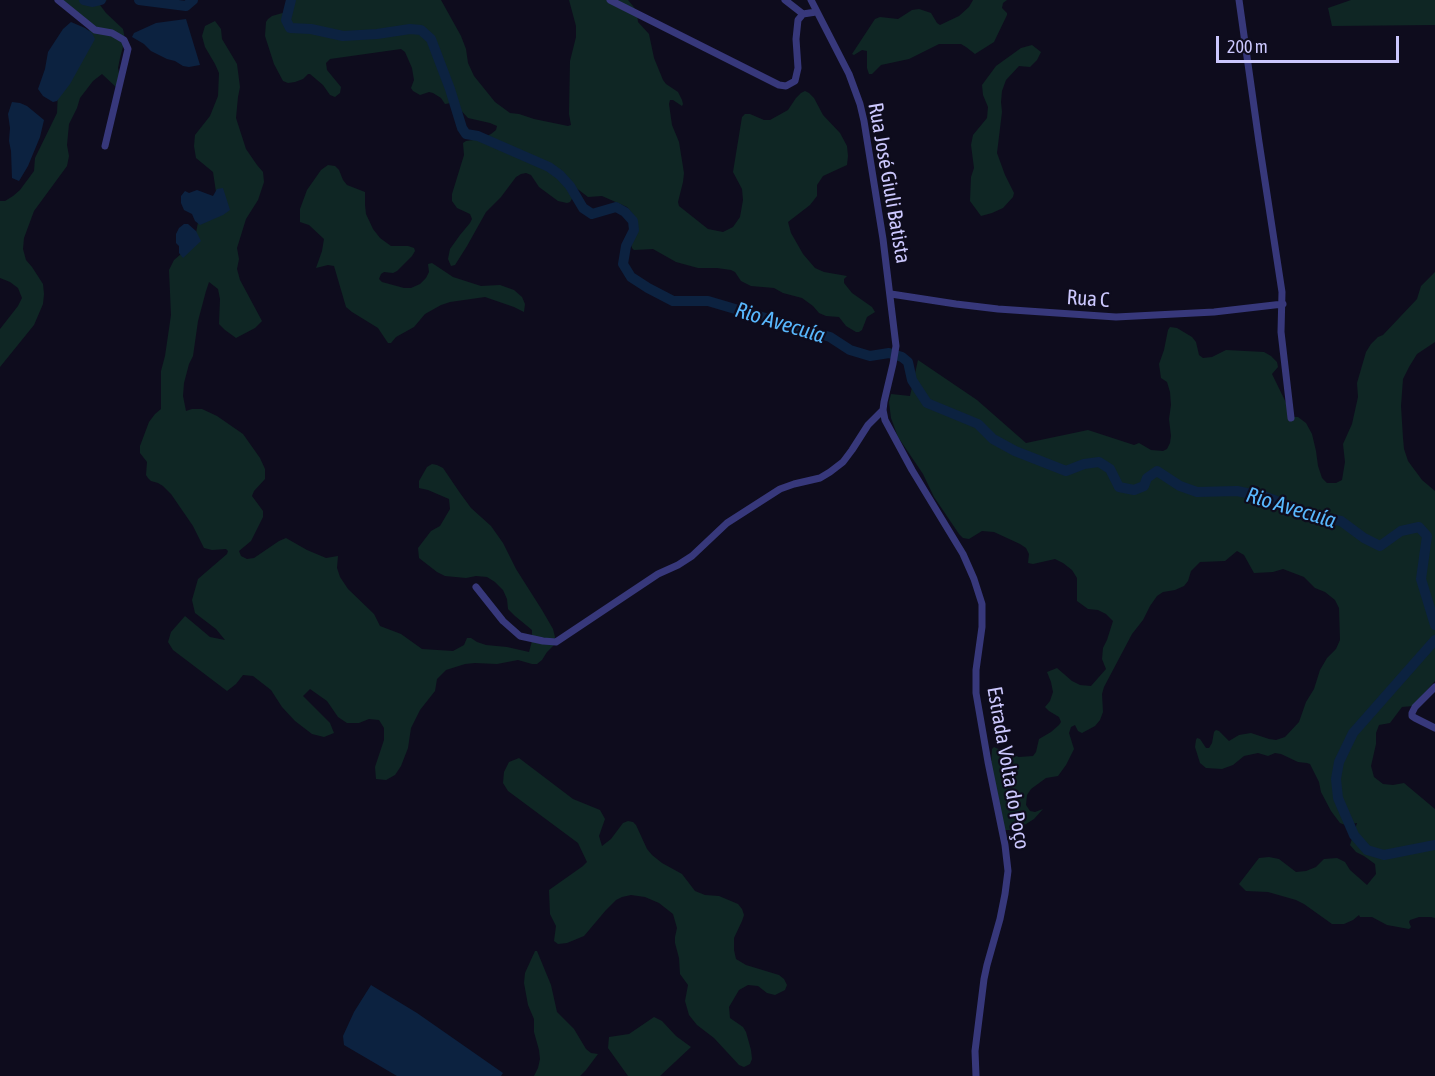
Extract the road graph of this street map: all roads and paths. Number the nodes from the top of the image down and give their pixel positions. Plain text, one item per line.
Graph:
1 (58, 0) edge
2 (610, 0) edge
3 (786, 0) edge
4 (811, 0) edge
5 (1239, 0) edge
6 (816, 12) junction
7 (803, 14) junction
8 (105, 146) dead end
9 (891, 294) junction
10 (1282, 304) junction
11 (883, 410) junction
12 (1290, 418) dead end
13 (476, 587) dead end
14 (1435, 687) edge
15 (1435, 728) edge
16 (976, 1076) edge

1 - 8 street
2 - 7 street
3 - 7 street
4 - 6 street, Rua José Giuli Batista
5 - 10 street
6 - 7 street
6 - 9 street, Rua José Giuli Batista
9 - 10 street, Rua C
9 - 11 street, Rua José Giuli Batista
10 - 12 street
11 - 13 street
11 - 16 street, Estrada Volta do Poço
14 - 15 street

